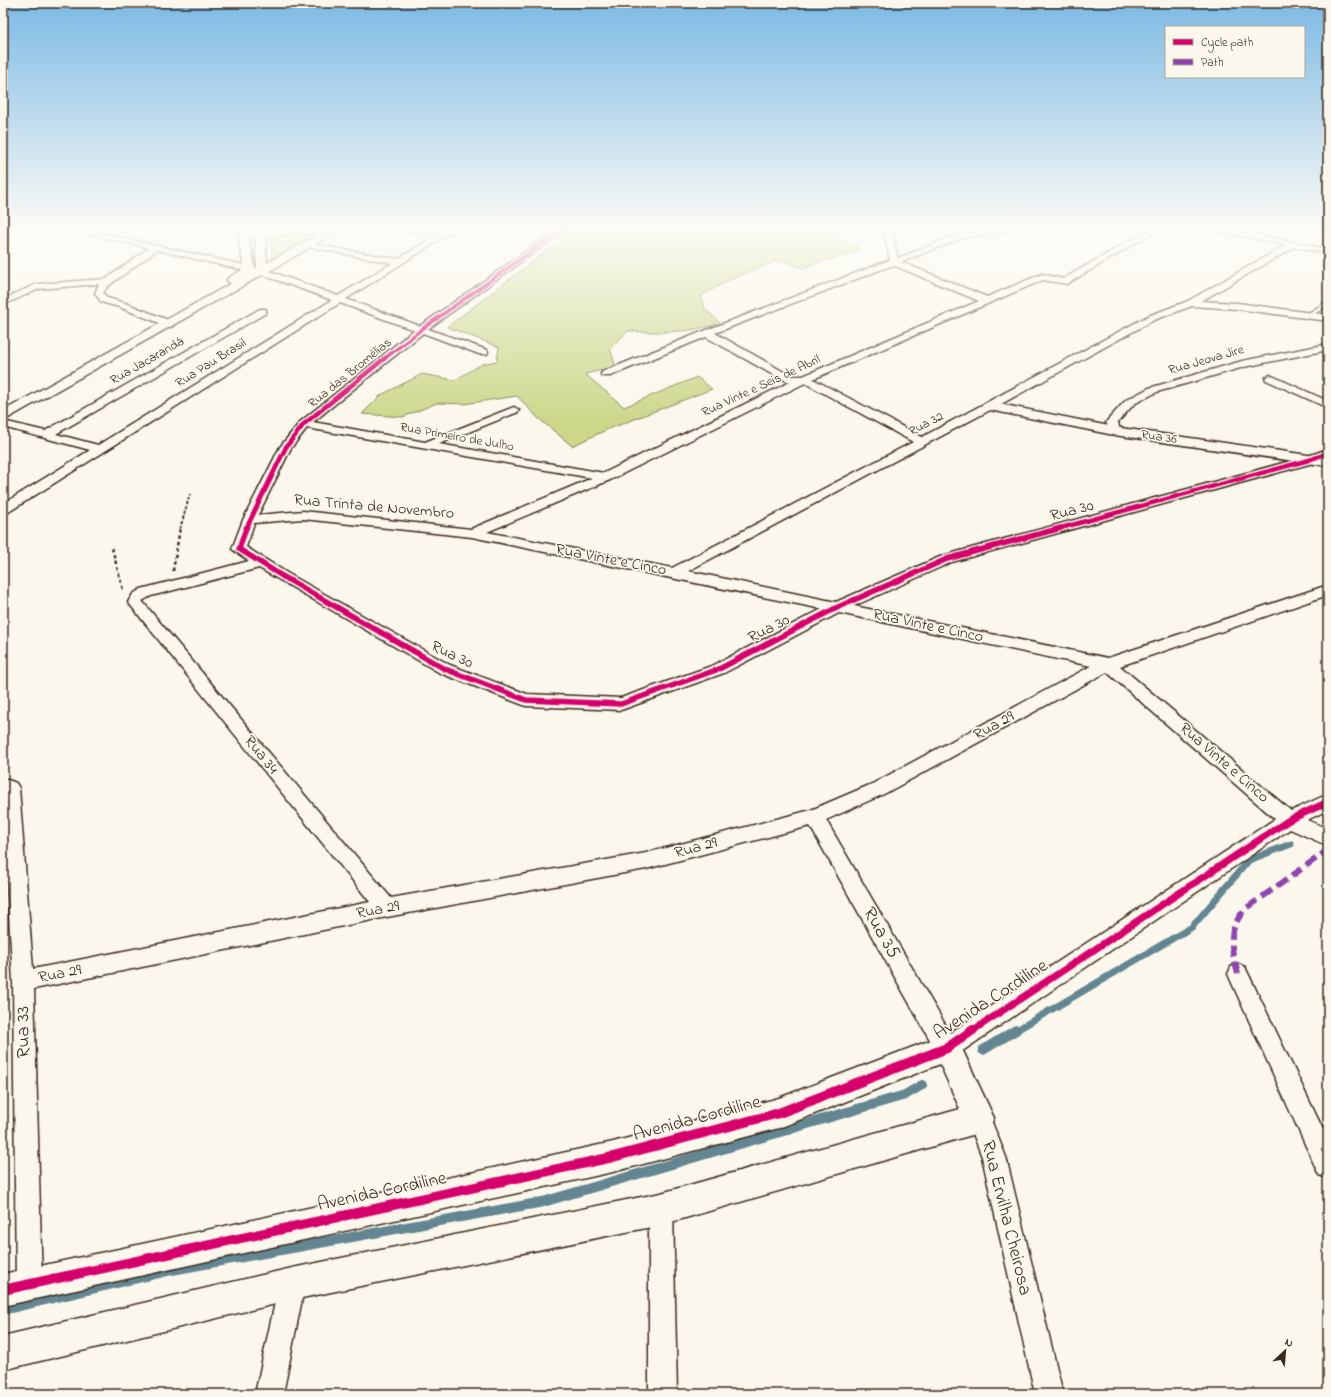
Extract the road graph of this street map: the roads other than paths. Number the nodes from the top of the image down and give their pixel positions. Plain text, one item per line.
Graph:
1 (24, 293) edge
2 (99, 293) edge
3 (211, 293) edge
4 (220, 293) edge
5 (324, 293) edge
6 (351, 293) edge
7 (472, 293) edge
8 (814, 293) edge
9 (969, 293) edge
10 (1006, 293) edge
11 (1208, 293) edge
12 (342, 299) junction
13 (988, 301) junction
14 (3, 302) edge
15 (1191, 303) junction
16 (1328, 303) edge
17 (263, 311) dead end
18 (1310, 315) junction
19 (1328, 318) edge
20 (156, 320) junction
21 (170, 324) junction
22 (422, 329) junction
23 (707, 333) junction
24 (1328, 347) edge
25 (483, 352) dead end
26 (606, 374) dead end
27 (1270, 378) dead end
28 (805, 380) junction
29 (3, 403) edge
30 (1328, 405) edge
31 (990, 406) junction
32 (514, 410) dead end
33 (3, 417) edge
34 (3, 424) edge
35 (304, 424) junction
36 (1114, 431) junction
37 (45, 436) junction
38 (922, 442) junction
39 (423, 446) junction
40 (98, 449) junction
41 (1328, 453) edge
42 (1309, 460) junction
43 (1328, 462) edge
44 (606, 476) junction
45 (3, 510) edge
46 (249, 520) junction
47 (472, 533) junction
48 (240, 550) joint
49 (261, 563) junction
50 (674, 573) junction
51 (1328, 590) edge
52 (838, 607) junction
53 (1108, 664) junction
54 (3, 785) edge
55 (1328, 802) edge
56 (814, 817) junction
57 (1289, 820) junction
58 (1328, 838) edge
59 (386, 908) junction
60 (1238, 974) dead end
61 (23, 981) junction
62 (947, 1048) junction
63 (979, 1118) junction
64 (1328, 1166) edge
65 (661, 1208) junction
66 (292, 1284) junction
67 (16, 1287) edge
68 (3, 1353) edge
69 (269, 1394) edge
70 (663, 1394) edge
71 (1049, 1394) edge

1 - 14 street
2 - 20 street
3 - 20 street
4 - 21 street
5 - 12 street
6 - 12 street, Rua Pau Brasil
7 - 22 street, Rua das Bromélias
8 - 23 street
9 - 13 street
10 - 13 street, Rua Vinte e Seis de Abril
11 - 15 street, Rua 32
12 - 22 street
12 - 40 street, Rua Pau Brasil
13 - 28 street, Rua Vinte e Seis de Abril
15 - 18 street
15 - 31 street, Rua 32
16 - 18 lane
17 - 37 street, Rua Jacarandá
18 - 19 street
20 - 21 street
20 - 29 street
21 - 33 street
22 - 25 street
22 - 35 street, Rua das Bromélias
23 - 26 street
23 - 28 street
24 - 36 street, Rua Jeova Jire
27 - 30 street
28 - 38 street
28 - 44 street, Rua Vinte e Seis de Abril
31 - 36 street, Rua 36
31 - 38 street, Rua 32
32 - 39 street
34 - 37 street
35 - 39 street, Rua Primeiro de Julho
35 - 46 street, Rua das Bromélias
36 - 42 street, Rua 36
37 - 40 street
38 - 50 street, Rua 32
39 - 44 street, Rua Primeiro de Julho
40 - 45 street, Rua Pau Brasil
41 - 42 street, Rua 30
42 - 43 street, Rua 36
42 - 52 street, Rua 30
44 - 47 street, Rua Vinte e Seis de Abril
46 - 47 street, Rua Trinta de Novembro
46 - 48 street, Rua das Bromélias
47 - 50 street, Rua Vinte e Cinco
48 - 49 street, Rua 30
49 - 52 street, Rua 30
49 - 59 street, Rua 34
50 - 52 street, Rua Vinte e Cinco
51 - 53 street, Rua 29
52 - 53 street, Rua Vinte e Cinco
53 - 56 street, Rua 29
53 - 57 street, Rua Vinte e Cinco
54 - 61 street, Rua 33
55 - 57 street, Avenida Cordiline
56 - 59 street, Rua 29
56 - 62 street, Rua 35
57 - 58 street, Rua Vinte e Cinco
57 - 62 street, Avenida Cordiline
59 - 61 street, Rua 29
60 - 64 street
61 - 67 street, Rua 33
62 - 63 street, Rua Ervilha Cheirosa
62 - 67 street, Avenida Cordiline
63 - 65 street
63 - 71 street, Rua Ervilha Cheirosa
65 - 66 street
65 - 70 street
66 - 68 street
66 - 69 street

